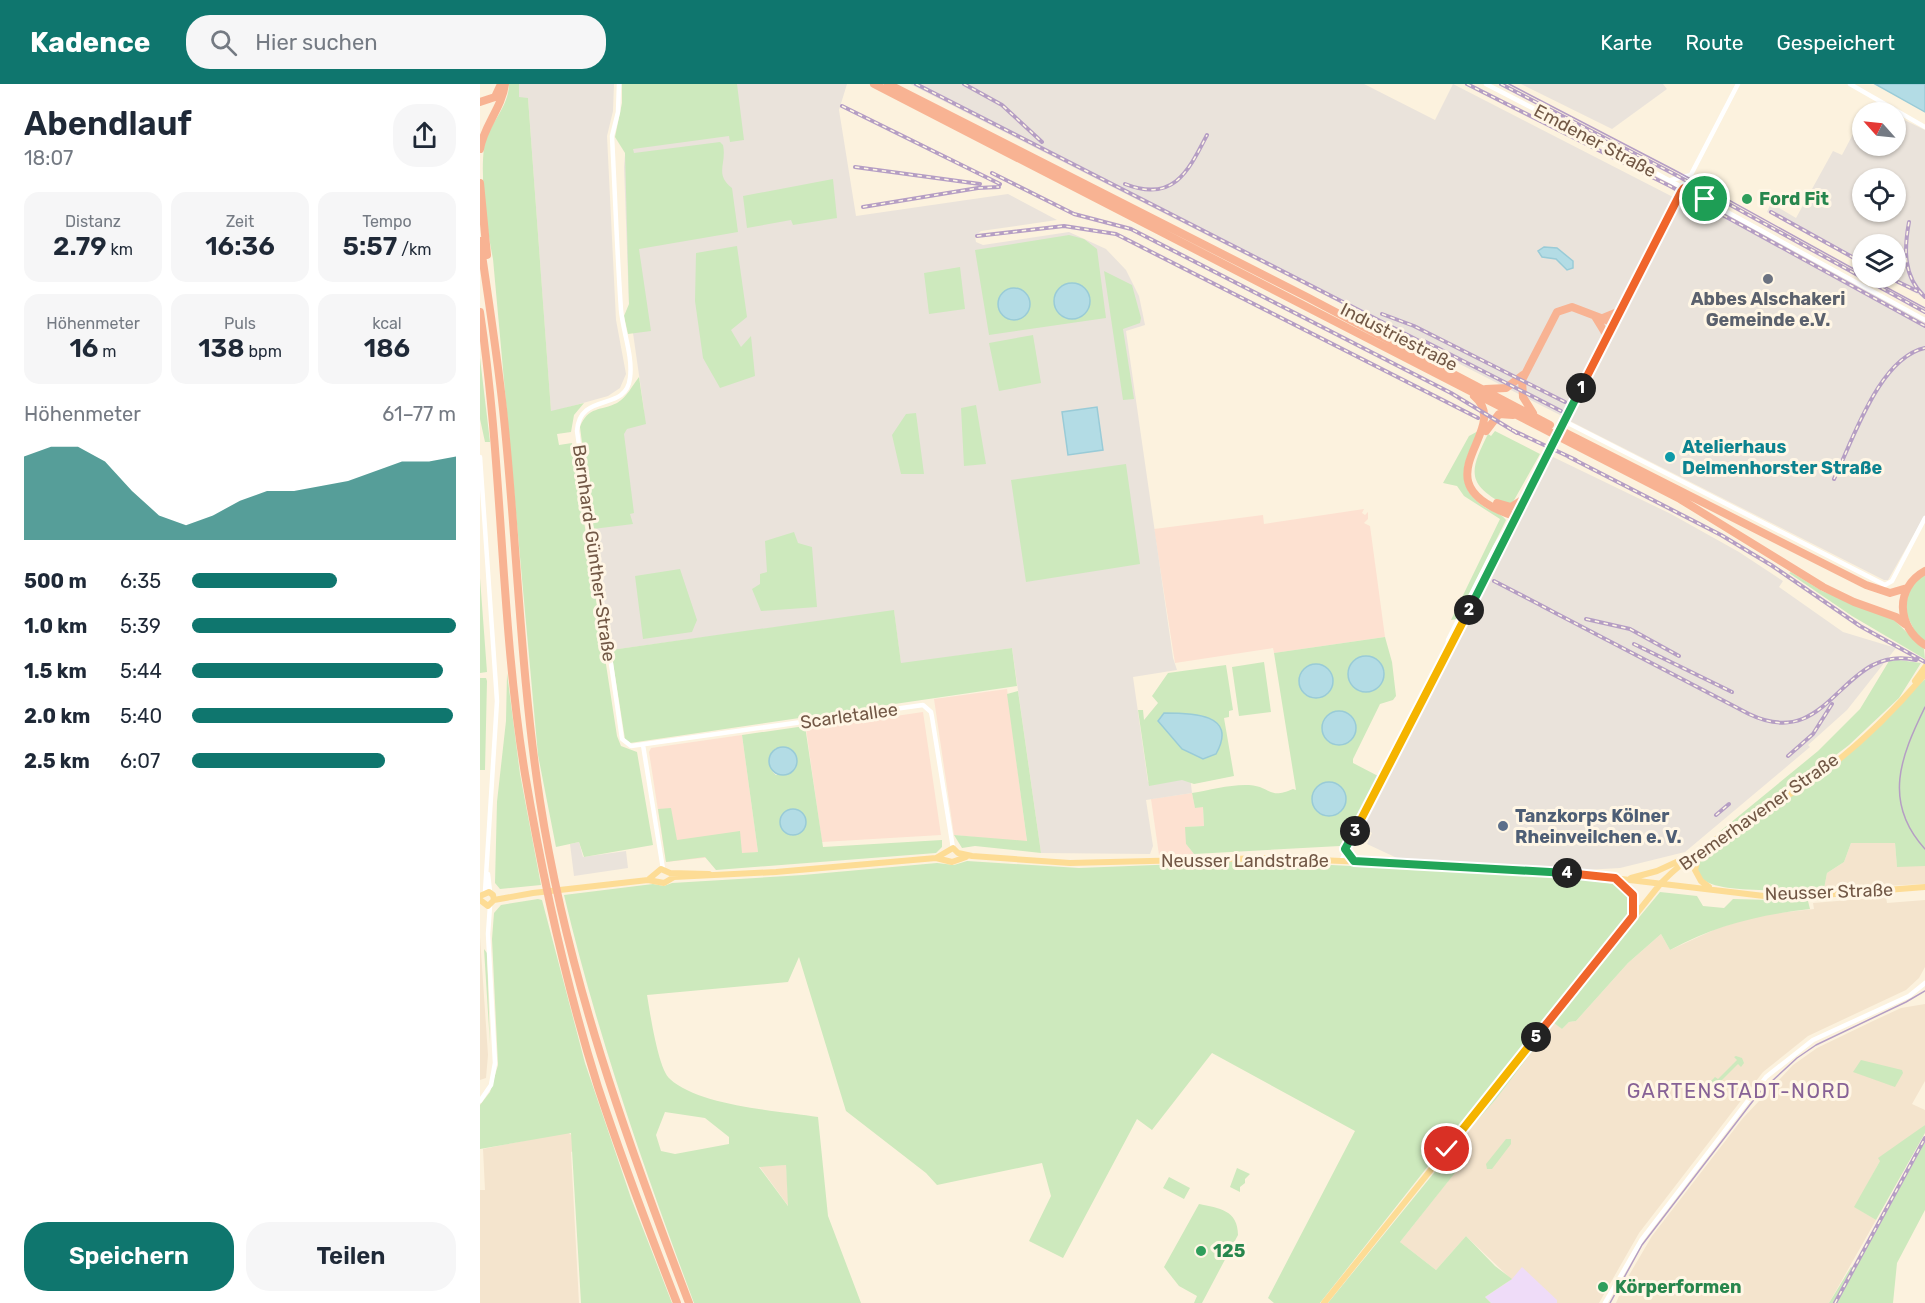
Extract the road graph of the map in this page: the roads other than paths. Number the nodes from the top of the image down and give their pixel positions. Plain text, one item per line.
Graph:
1 (503, 84) edge
2 (619, 84) edge
3 (874, 84) edge
4 (888, 84) edge
5 (1485, 84) edge
6 (1738, 84) edge
7 (1850, 84) edge
8 (480, 102) edge
9 (1925, 127) edge
10 (480, 149) edge
11 (1691, 175) junction
12 (1671, 180) junction
13 (480, 183) edge
14 (1684, 188) junction
15 (1694, 193) junction
16 (480, 205) edge
17 (483, 220) junction
18 (480, 241) edge
19 (1620, 311) junction
20 (480, 312) edge
21 (1597, 317) junction
22 (1925, 320) edge
23 (481, 321) edge
24 (1613, 325) junction
25 (1607, 336) junction
26 (1525, 371) junction
27 (1435, 372) junction
28 (1461, 379) junction
29 (503, 409) junction
30 (1564, 420) junction
31 (1538, 422) junction
32 (1484, 431) junction
33 (1562, 434) junction
34 (480, 457) edge
35 (1522, 500) junction
36 (1503, 507) junction
37 (1515, 516) junction
38 (1925, 518) edge
39 (1761, 531) junction
40 (1752, 542) junction
41 (1922, 573) edge
42 (1907, 588) junction
43 (1906, 626) junction
44 (1924, 645) edge
45 (1925, 667) edge
46 (1925, 674) edge
47 (1909, 692) junction
48 (643, 745) junction
49 (1345, 849) junction
50 (1697, 851) junction
51 (952, 853) junction
52 (1334, 860) junction
53 (1341, 861) junction
54 (1354, 861) junction
55 (662, 874) junction
56 (1615, 878) junction
57 (1626, 879) junction
58 (1661, 883) junction
59 (1925, 887) edge
60 (1713, 889) junction
61 (485, 899) edge
62 (1633, 916) junction
63 (1925, 983) edge
64 (480, 1101) edge
65 (677, 1303) edge
66 (689, 1303) edge
67 (1324, 1303) edge
68 (1605, 1303) edge

1 - 8 highway
1 - 10 highway
2 - 48 street, Bernhard-Günther-Straße
3 - 27 highway, Industriestraße
4 - 28 highway, Industriestraße
5 - 12 street, Emdener Straße
6 - 11 street
7 - 9 street
11 - 12 street
11 - 14 street
11 - 15 street
12 - 14 street, Emdener Straße
13 - 17 highway
14 - 15 street, Emdener Straße
14 - 19 street
15 - 22 street, Emdener Straße
16 - 17 highway
17 - 29 highway
18 - 29 highway
19 - 21 highway
19 - 24 street
20 - 23 highway
21 - 24 highway
21 - 25 highway
21 - 26 highway
23 - 65 highway
24 - 25 street
25 - 30 street
26 - 28 highway
26 - 31 highway
27 - 31 highway, Industriestraße
27 - 32 highway
28 - 31 highway, Industriestraße
29 - 66 highway
30 - 35 street
30 - 38 street
31 - 32 highway
31 - 33 highway, Industriestraße
32 - 36 highway
32 - 37 highway
33 - 39 highway, Industriestraße
33 - 40 highway, Industriestraße
34 - 61 street
35 - 36 highway
35 - 37 street
36 - 37 highway
37 - 49 street
39 - 40 highway
39 - 42 highway, Industriestraße
40 - 43 highway, Industriestraße
41 - 42 highway
42 - 43 highway
43 - 44 highway
45 - 47 main road, Bremerhavener Straße
46 - 47 main road, Bremerhavener Straße
47 - 50 main road, Bremerhavener Straße
48 - 51 street, Scarletallee
48 - 55 street
49 - 52 street
49 - 53 street
49 - 54 street
50 - 57 main road
50 - 58 main road, Bremerhavener Straße
50 - 60 main road
51 - 52 main road, Neusser Landstraße
51 - 55 main road, Neusser Landstraße
52 - 53 main road, Neusser Landstraße
53 - 54 main road, Neusser Landstraße
54 - 56 main road, Neusser Landstraße
55 - 61 main road, Neusser Landstraße
56 - 57 main road, Neusser Landstraße
56 - 62 main road
57 - 58 main road, Neusser Landstraße
58 - 60 main road, Neusser Straße
58 - 62 main road, Bremerhavener Straße
59 - 60 main road, Neusser Straße
61 - 64 street
62 - 67 main road, Bremerhavener Straße
63 - 68 street

